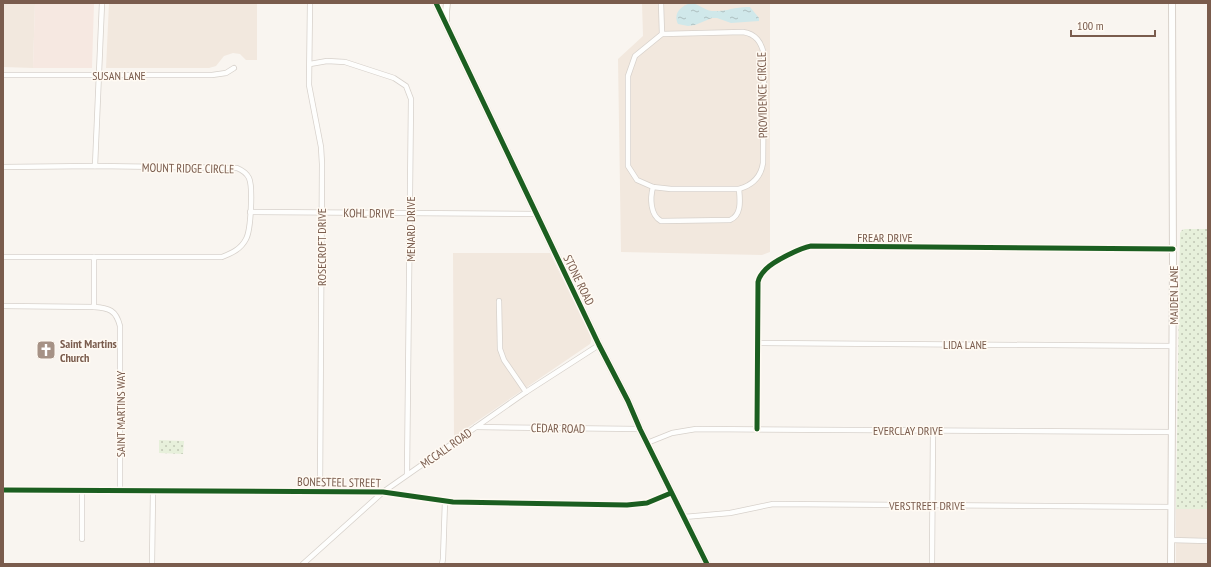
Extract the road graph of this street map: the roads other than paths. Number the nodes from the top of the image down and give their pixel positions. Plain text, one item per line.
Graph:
1 (102, 3) edge
2 (310, 3) edge
3 (436, 3) edge
4 (447, 3) edge
5 (661, 3) edge
6 (1172, 3) edge
7 (448, 28) junction
8 (662, 34) junction
9 (310, 64) junction
10 (234, 68) dead end
11 (3, 75) edge
12 (98, 75) junction
13 (95, 166) junction
14 (3, 167) edge
15 (653, 187) junction
16 (739, 189) junction
17 (250, 212) junction
18 (322, 213) junction
19 (410, 214) junction
20 (536, 214) junction
21 (1173, 249) junction
22 (3, 257) edge
23 (94, 257) junction
24 (499, 301) dead end
25 (3, 306) edge
26 (94, 307) junction
27 (757, 343) junction
28 (599, 344) junction
29 (1173, 346) junction
30 (526, 392) junction
31 (476, 427) junction
32 (640, 429) junction
33 (757, 429) junction
34 (933, 430) junction
35 (1172, 432) junction
36 (647, 443) junction
37 (408, 474) junction
38 (3, 490) edge
39 (82, 490) junction
40 (120, 491) junction
41 (153, 491) junction
42 (320, 492) junction
43 (383, 492) junction
44 (672, 493) junction
45 (445, 501) junction
46 (933, 505) junction
47 (1172, 507) junction
48 (684, 517) junction
49 (82, 539) dead end
50 (1172, 540) junction
51 (1208, 541) edge
52 (152, 564) edge
53 (303, 564) edge
54 (442, 564) edge
55 (707, 564) edge
56 (932, 564) edge
57 (1171, 564) edge

1 - 12 street
2 - 9 street, ROSECROFT DRIVE
3 - 7 street, STONE ROAD
4 - 7 street
5 - 8 street
6 - 21 street, MAIDEN LANE
7 - 20 street, STONE ROAD
8 - 15 street
8 - 16 street, PROVIDENCE CIRCLE
9 - 18 street, ROSECROFT DRIVE
9 - 19 street, MENARD DRIVE
10 - 12 street, SUSAN LANE
11 - 12 street, SUSAN LANE
12 - 13 street
13 - 14 street, MOUNT RIDGE CIRCLE
13 - 17 street, MOUNT RIDGE CIRCLE
15 - 16 street
15 - 16 street
17 - 18 street, KOHL DRIVE
17 - 23 street, MOUNT RIDGE CIRCLE
18 - 19 street, KOHL DRIVE
18 - 42 street, ROSECROFT DRIVE
19 - 20 street, KOHL DRIVE
19 - 37 street, MENARD DRIVE
20 - 28 street, STONE ROAD
21 - 27 street, FREAR DRIVE
21 - 29 street, MAIDEN LANE
22 - 23 street, MOUNT RIDGE CIRCLE
23 - 26 street
24 - 30 street
25 - 26 street, SAINT MARTINS WAY
26 - 40 street, SAINT MARTINS WAY
27 - 29 street, LIDA LANE
27 - 33 street, FREAR DRIVE
28 - 30 street, MCCALL ROAD
28 - 32 street, STONE ROAD
29 - 35 street, MAIDEN LANE
30 - 31 street, MCCALL ROAD
31 - 32 street, CEDAR ROAD
31 - 37 street, MCCALL ROAD
32 - 36 street, STONE ROAD
33 - 34 street, EVERCLAY DRIVE
33 - 36 street, EVERCLAY DRIVE
34 - 35 street, EVERCLAY DRIVE
34 - 46 street
35 - 47 street, MAIDEN LANE
36 - 44 street, STONE ROAD
37 - 43 street, MCCALL ROAD
38 - 39 street, BONESTEEL STREET
39 - 40 street, BONESTEEL STREET
39 - 49 street
40 - 41 street, BONESTEEL STREET
41 - 42 street, BONESTEEL STREET
41 - 52 street
42 - 43 street, BONESTEEL STREET
43 - 45 street, BONESTEEL STREET
43 - 53 street, MCCALL ROAD
44 - 45 street, BONESTEEL STREET
44 - 48 street, STONE ROAD
45 - 54 street
46 - 47 street, VERSTREET DRIVE
46 - 48 street, VERSTREET DRIVE
46 - 56 street
47 - 50 street, MAIDEN LANE
48 - 55 street, STONE ROAD
50 - 51 street
50 - 57 street, MAIDEN LANE

